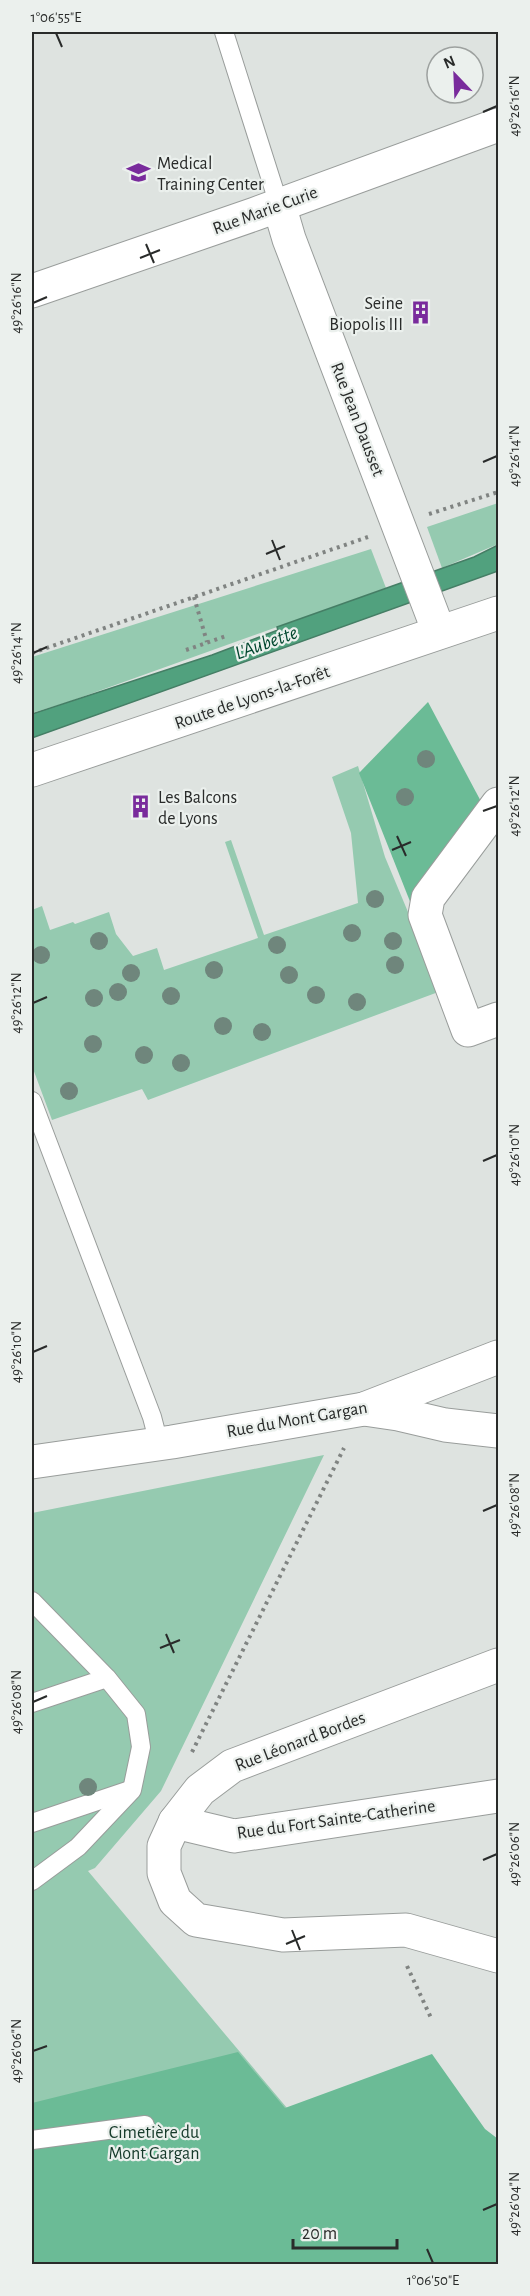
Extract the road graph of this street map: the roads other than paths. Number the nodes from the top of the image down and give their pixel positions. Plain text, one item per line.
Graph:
1 (224, 32) edge
2 (498, 125) edge
3 (279, 205) junction
4 (32, 291) edge
5 (435, 618) junction
6 (489, 623) edge
7 (32, 770) edge
8 (498, 804) edge
9 (498, 1019) edge
10 (32, 1101) edge
11 (498, 1357) edge
12 (364, 1409) junction
13 (156, 1430) junction
14 (498, 1431) edge
15 (32, 1462) edge
16 (32, 1601) edge
17 (498, 1665) edge
18 (107, 1678) junction
19 (32, 1703) edge
20 (132, 1790) junction
21 (498, 1796) edge
22 (175, 1822) junction
23 (32, 1823) edge
24 (32, 1881) edge
25 (498, 1956) edge
26 (145, 2125) dead end
27 (32, 2140) edge

1 - 3 lane
2 - 3 street, Rue Marie Curie
3 - 4 street, Rue Marie Curie
3 - 5 street, Rue Jean Dausset
5 - 6 street, Route de Lyons-la-Forêt
5 - 7 street, Route de Lyons-la-Forêt
8 - 9 street
10 - 13 lane
11 - 12 street, Rue du Mont Gargan
12 - 13 street, Rue du Mont Gargan
12 - 14 street
13 - 15 street, Rue du Mont Gargan
16 - 18 lane
17 - 22 street, Rue Léonard Bordes
18 - 19 lane
18 - 20 lane
20 - 23 lane
20 - 24 lane
21 - 22 street, Rue du Fort Sainte-Catherine
22 - 25 street, Rue Léonard Bordes
26 - 27 lane

